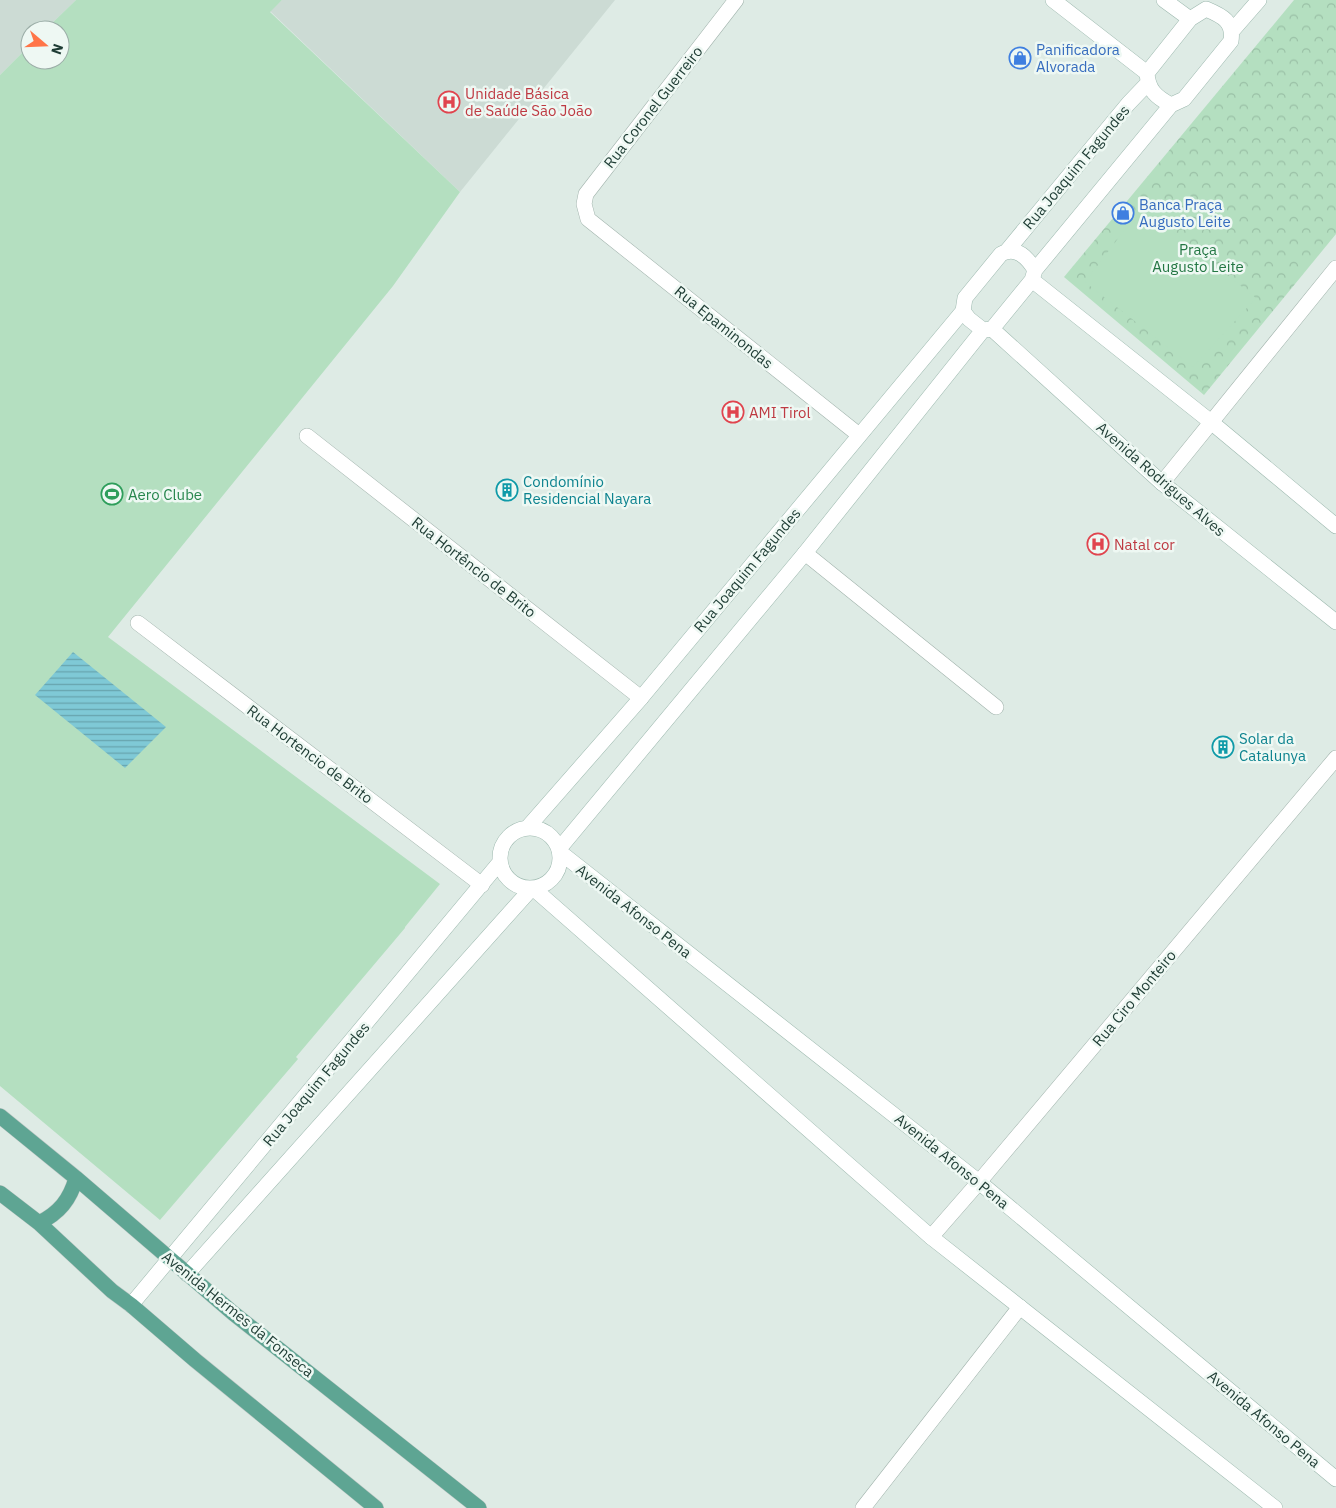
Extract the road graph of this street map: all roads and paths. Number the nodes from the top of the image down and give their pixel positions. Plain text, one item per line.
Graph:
1 (736, 0) edge
2 (1053, 0) edge
3 (1164, 0) edge
4 (1260, 0) edge
5 (1210, 5) edge
6 (1190, 19) junction
7 (1232, 31) junction
8 (1147, 78) junction
9 (1171, 104) junction
10 (588, 219) joint
11 (1006, 252) junction
12 (1033, 275) junction
13 (1334, 275) edge
14 (963, 311) junction
15 (987, 329) junction
16 (1211, 422) junction
17 (860, 435) junction
18 (307, 436) dead end
19 (1162, 483) junction
20 (1336, 526) edge
21 (805, 553) junction
22 (1336, 622) edge
23 (138, 623) dead end
24 (641, 698) junction
25 (996, 707) dead end
26 (1336, 758) edge
27 (528, 827) junction
28 (560, 851) junction
29 (500, 862) junction
30 (482, 885) junction
31 (532, 888) junction
32 (0, 1116) edge
33 (76, 1178) junction
34 (980, 1182) junction
35 (0, 1193) edge
36 (39, 1223) junction
37 (931, 1237) junction
38 (169, 1259) junction
39 (187, 1274) junction
40 (131, 1305) junction
41 (1020, 1307) junction
42 (1336, 1479) edge
43 (376, 1508) edge
44 (479, 1508) edge
45 (863, 1508) edge
46 (1275, 1508) edge

1 - 10 main road, Rua Coronel Guerreiro
2 - 8 main road
3 - 6 main road
4 - 7 main road
5 - 6 main road, Rua Joaquim Fagundes
5 - 7 main road, Rua Joaquim Fagundes
6 - 8 main road, Rua Joaquim Fagundes
7 - 9 main road
8 - 9 main road
8 - 11 main road, Rua Joaquim Fagundes
9 - 12 main road
10 - 17 main road, Rua Epaminondas
11 - 12 main road
11 - 14 main road, Rua Joaquim Fagundes
12 - 15 main road
12 - 16 main road
13 - 16 main road
14 - 15 main road
14 - 17 main road, Rua Joaquim Fagundes
15 - 19 main road, Avenida Rodrigues Alves
15 - 21 main road
16 - 19 main road
16 - 20 main road
17 - 24 main road, Rua Joaquim Fagundes
18 - 24 main road, Rua Hortêncio de Brito
19 - 22 main road, Avenida Rodrigues Alves
21 - 25 main road
21 - 28 main road
23 - 30 main road, Rua Hortencio de Brito
24 - 27 main road, Rua Joaquim Fagundes
26 - 34 main road, Rua Ciro Monteiro
27 - 28 main road
27 - 29 main road
28 - 31 main road
28 - 34 main road, Avenida Afonso Pena
29 - 30 main road, Rua Joaquim Fagundes
29 - 31 main road
30 - 38 main road, Rua Joaquim Fagundes
31 - 37 main road
31 - 39 main road, Rua Joaquim Fagundes
32 - 33 main road, Avenida Hermes da Fonseca
33 - 36 main road
33 - 38 main road, Avenida Hermes da Fonseca
34 - 37 main road, Rua Ciro Monteiro
34 - 42 main road, Avenida Afonso Pena
35 - 36 main road
36 - 40 main road
37 - 41 main road
38 - 39 main road, Avenida Hermes da Fonseca
38 - 40 main road, Rua Joaquim Fagundes
39 - 44 main road, Avenida Hermes da Fonseca
40 - 43 main road
41 - 45 main road
41 - 46 main road

